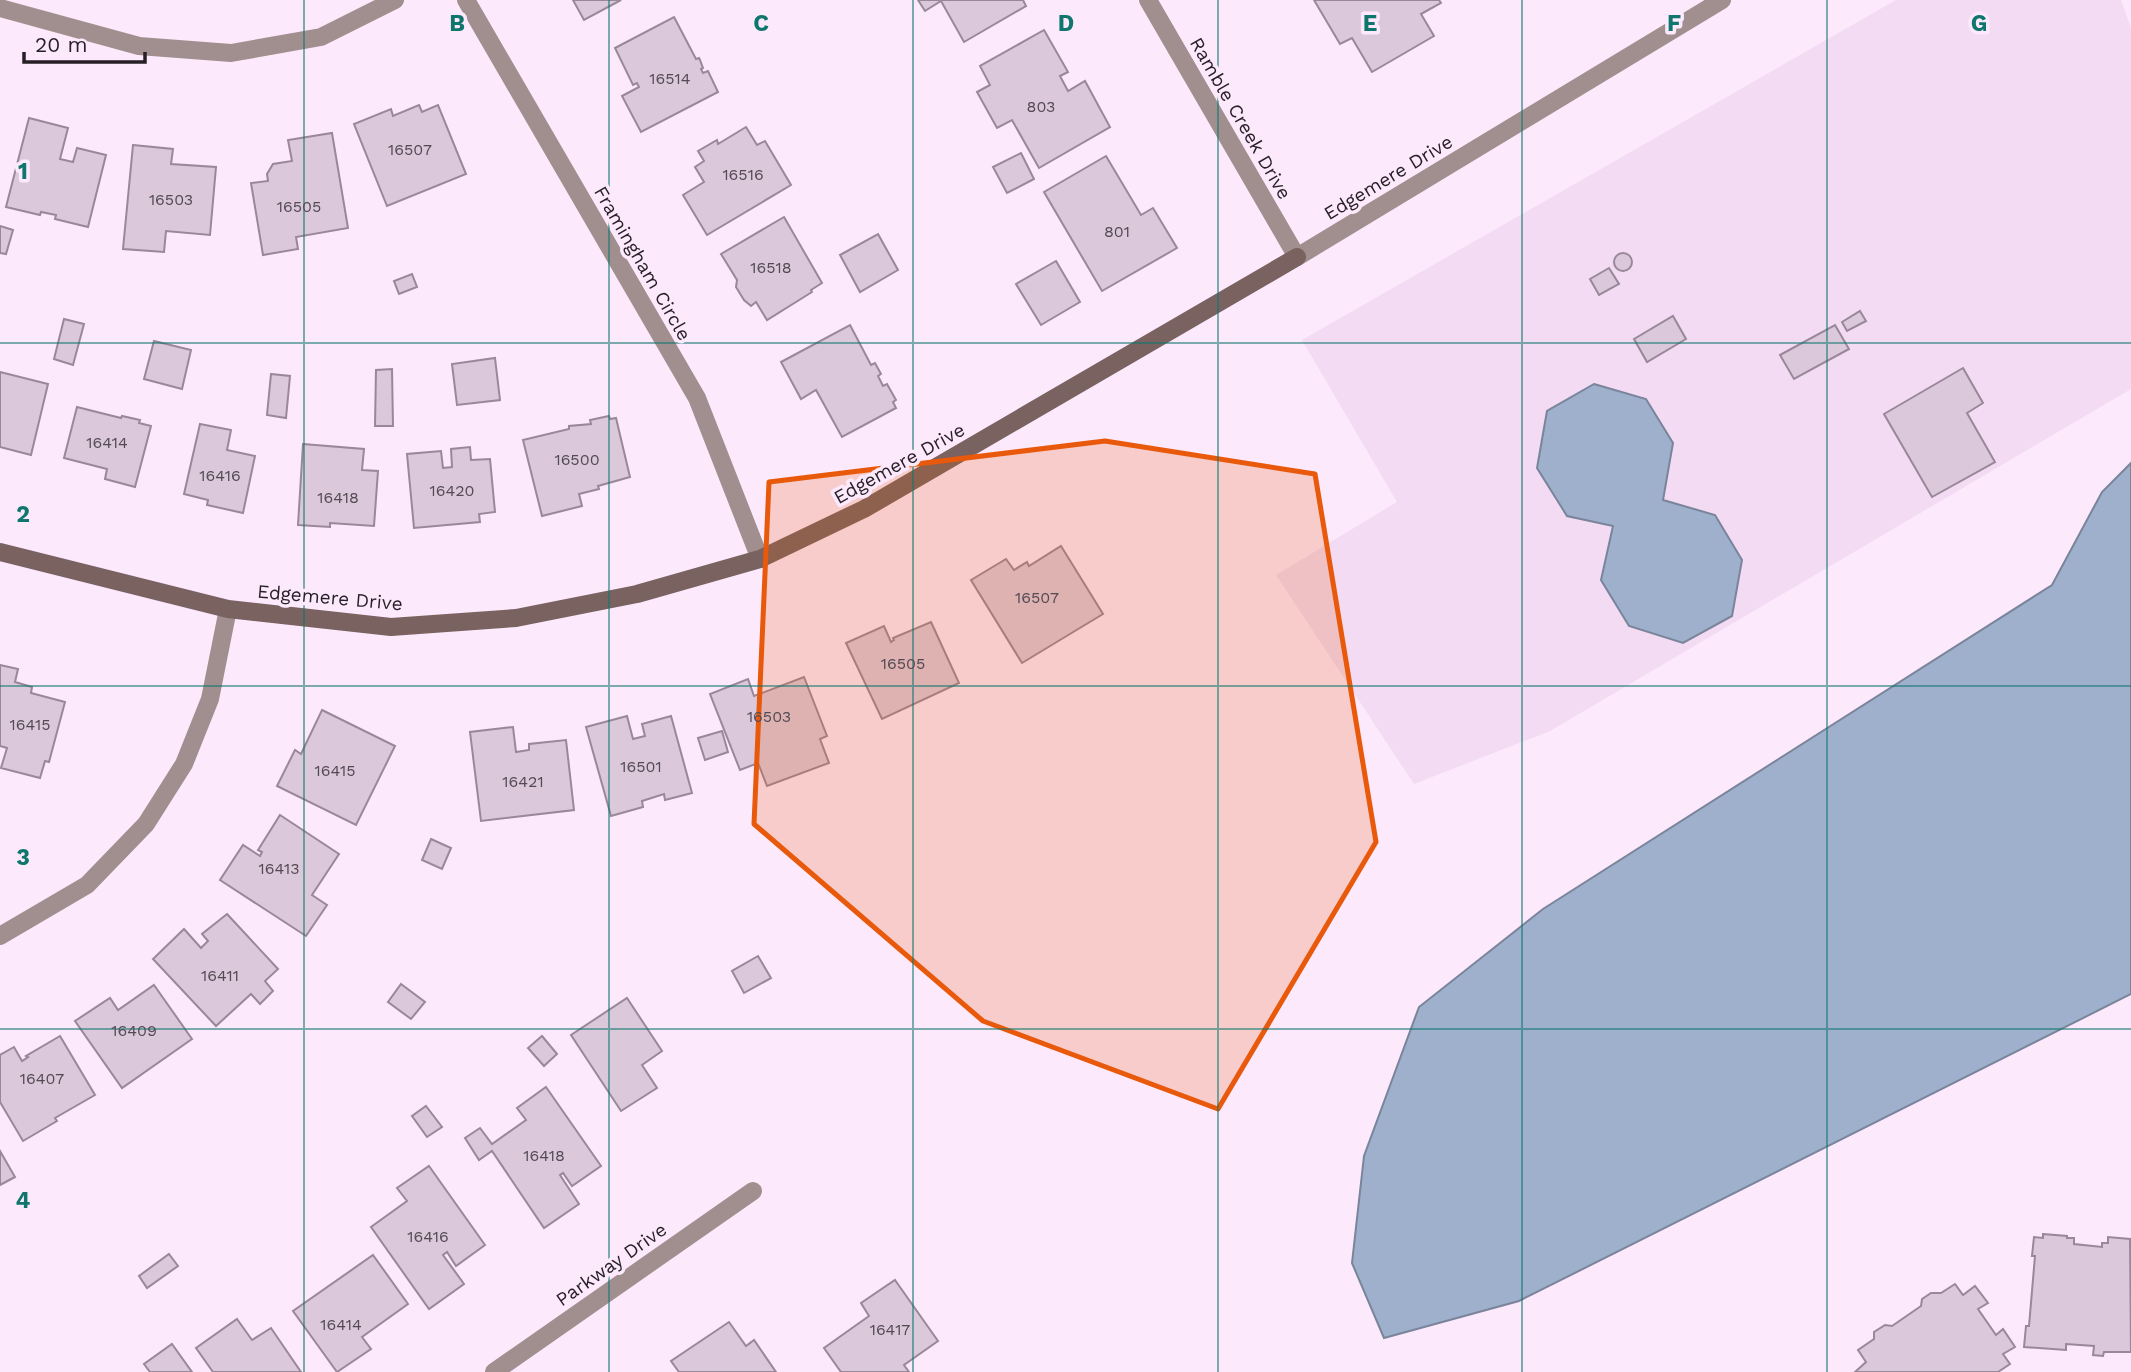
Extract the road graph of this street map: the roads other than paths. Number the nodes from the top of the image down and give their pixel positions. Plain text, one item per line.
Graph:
1 (395, 0) edge
2 (467, 0) edge
3 (1148, 0) edge
4 (1722, 0) edge
5 (0, 8) edge
6 (1297, 257) junction
7 (0, 552) edge
8 (760, 559) junction
9 (228, 609) junction
10 (0, 936) edge
11 (753, 1191) dead end
12 (494, 1372) edge

1 - 5 street
2 - 8 street, Framingham Circle
3 - 6 street, Ramble Creek Drive
4 - 6 street, Edgemere Drive
6 - 8 street, Edgemere Drive
7 - 9 street, Edgemere Drive
8 - 9 street, Edgemere Drive
9 - 10 street
11 - 12 street, Parkway Drive

